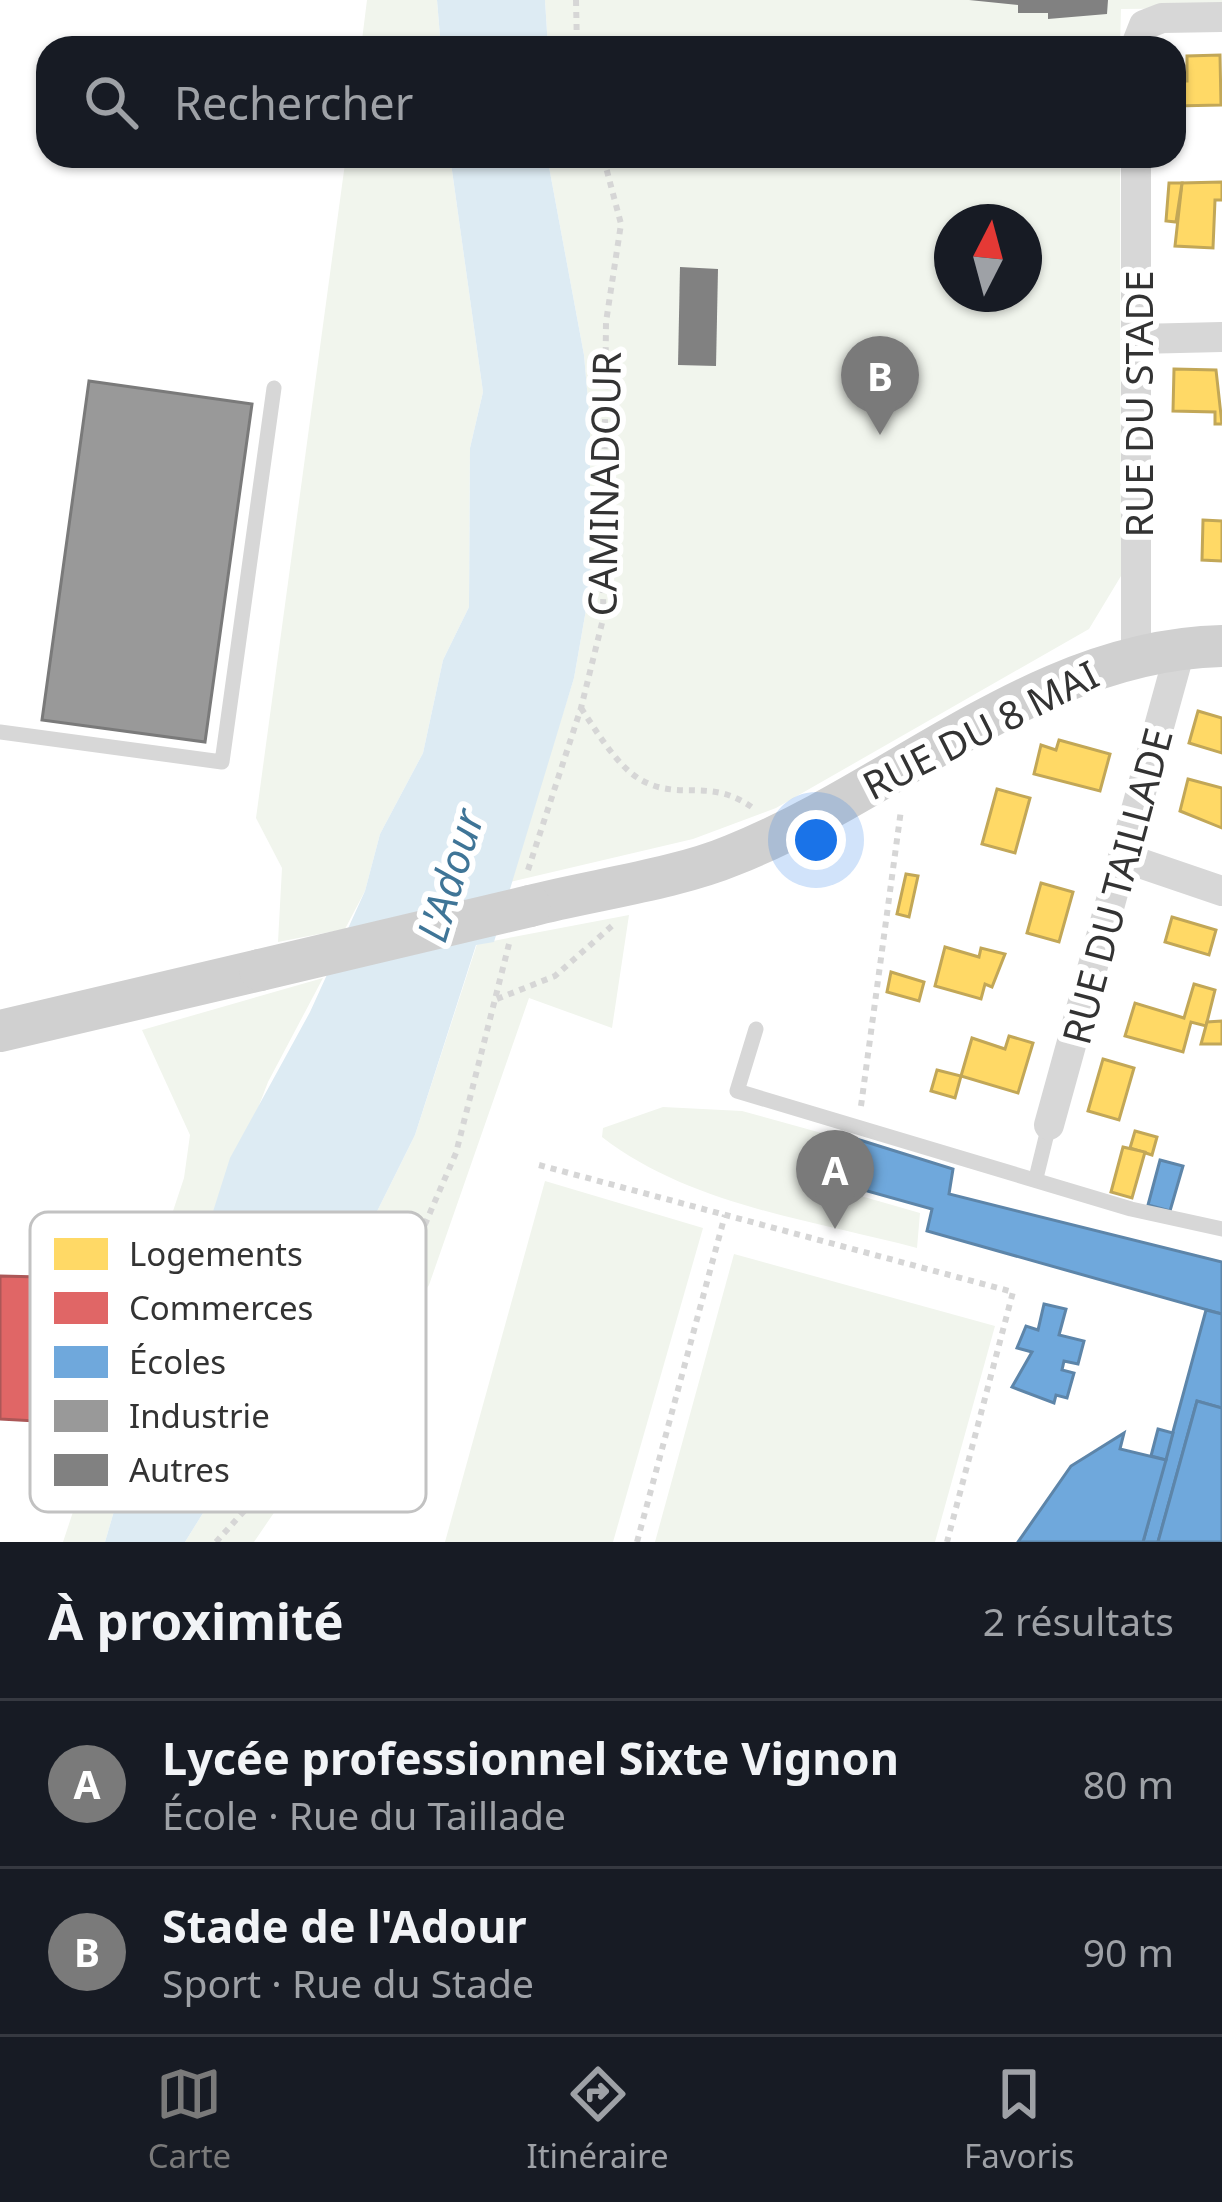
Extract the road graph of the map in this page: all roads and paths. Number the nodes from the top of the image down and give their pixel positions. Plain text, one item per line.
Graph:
1 (576, 0) edge
2 (1222, 17) edge
3 (578, 36) edge
4 (1140, 36) edge
5 (606, 168) edge
6 (1136, 168) edge
7 (1222, 337) edge
8 (1137, 339) junction
9 (274, 388) dead end
10 (1202, 646) edge
11 (1136, 653) junction
12 (581, 708) junction
13 (0, 732) edge
14 (900, 770) junction
15 (774, 836) junction
16 (1125, 858) junction
17 (622, 882) junction
18 (1222, 891) edge
19 (522, 905) junction
20 (497, 999) junction
21 (756, 1028) dead end
22 (0, 1031) edge
23 (858, 1123) junction
24 (1049, 1125) joint
25 (539, 1165) dead end
26 (1036, 1178) junction
27 (725, 1215) junction
28 (426, 1222) edge
29 (1222, 1228) edge
30 (243, 1512) edge
31 (216, 1542) edge
32 (638, 1542) edge
33 (947, 1542) edge

1 - 3 path
2 - 4 street
5 - 12 path, CAMINADOUR
6 - 8 street, RUE DU STADE
7 - 8 street
8 - 11 street, RUE DU STADE
9 - 13 lane
10 - 11 street, RUE DU 8 MAI
10 - 16 street, RUE DU TAILLADE
11 - 14 street, RUE DU 8 MAI
12 - 15 path
12 - 19 path, CAMINADOUR
14 - 15 street, RUE DU 8 MAI
14 - 23 path
15 - 17 street, RUE DU 8 MAI
16 - 18 street
16 - 24 street, RUE DU TAILLADE
17 - 19 street, RUE DU 8 MAI
17 - 20 path
19 - 20 path, CAMINADOUR
19 - 22 street, RUE DU 8 MAI, bridge
20 - 28 path, CAMINADOUR
21 - 23 lane
23 - 26 lane
24 - 26 lane
25 - 27 path
26 - 29 lane
27 - 32 path
27 - 33 path
30 - 31 path, CAMINADOUR

